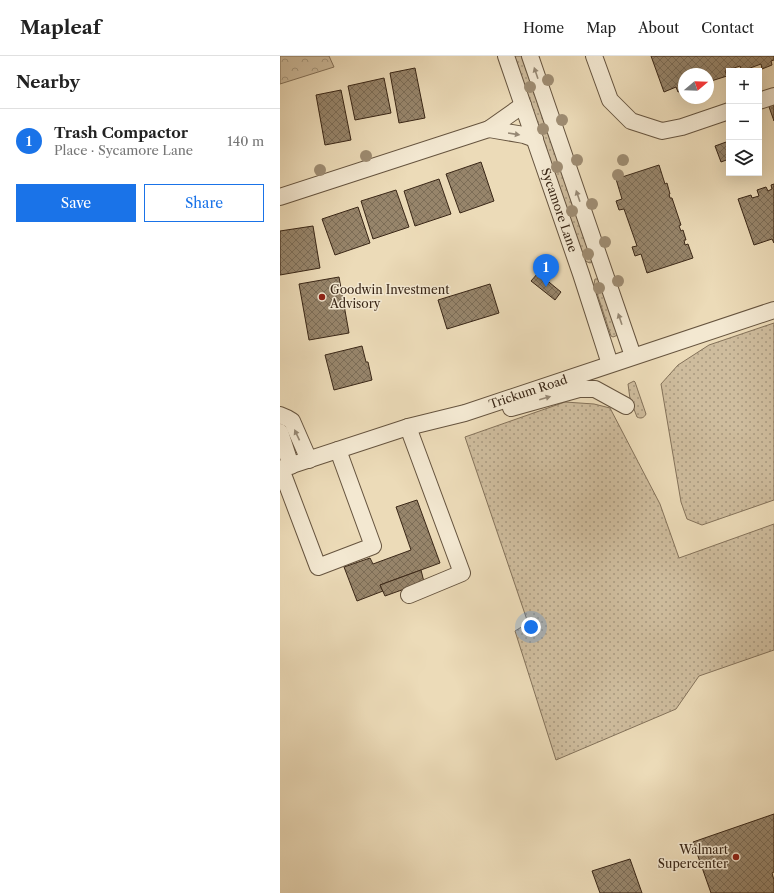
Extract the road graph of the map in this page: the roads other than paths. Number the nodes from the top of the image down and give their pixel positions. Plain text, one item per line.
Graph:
1 (506, 56) edge
2 (530, 56) edge
3 (594, 56) edge
4 (774, 96) edge
5 (762, 100) edge
6 (523, 105) junction
7 (726, 112) edge
8 (489, 129) junction
9 (535, 139) junction
10 (280, 197) edge
11 (774, 310) edge
12 (633, 356) junction
13 (610, 364) junction
14 (626, 406) dead end
15 (467, 412) junction
16 (280, 415) edge
17 (408, 427) junction
18 (280, 432) edge
19 (338, 450) junction
20 (310, 460) junction
21 (284, 468) edge
22 (409, 594) dead end

1 - 6 street, Sycamore Lane
12 -> 2 street, Sycamore Lane
3 - 7 street
4 - 5 street
6 - 8 street
6 - 9 street, Sycamore Lane
8 -> 9 street
8 - 10 street
9 - 13 street, Sycamore Lane
11 - 12 street, Trickum Road
12 - 13 street, Trickum Road
13 - 15 street, Trickum Road
15 -> 14 street
15 - 17 street, Trickum Road
20 -> 16 street
17 - 19 street, Trickum Road
17 - 22 street
18 - 21 street
19 - 20 street, Trickum Road
19 - 21 street
20 - 21 street, Trickum Road

